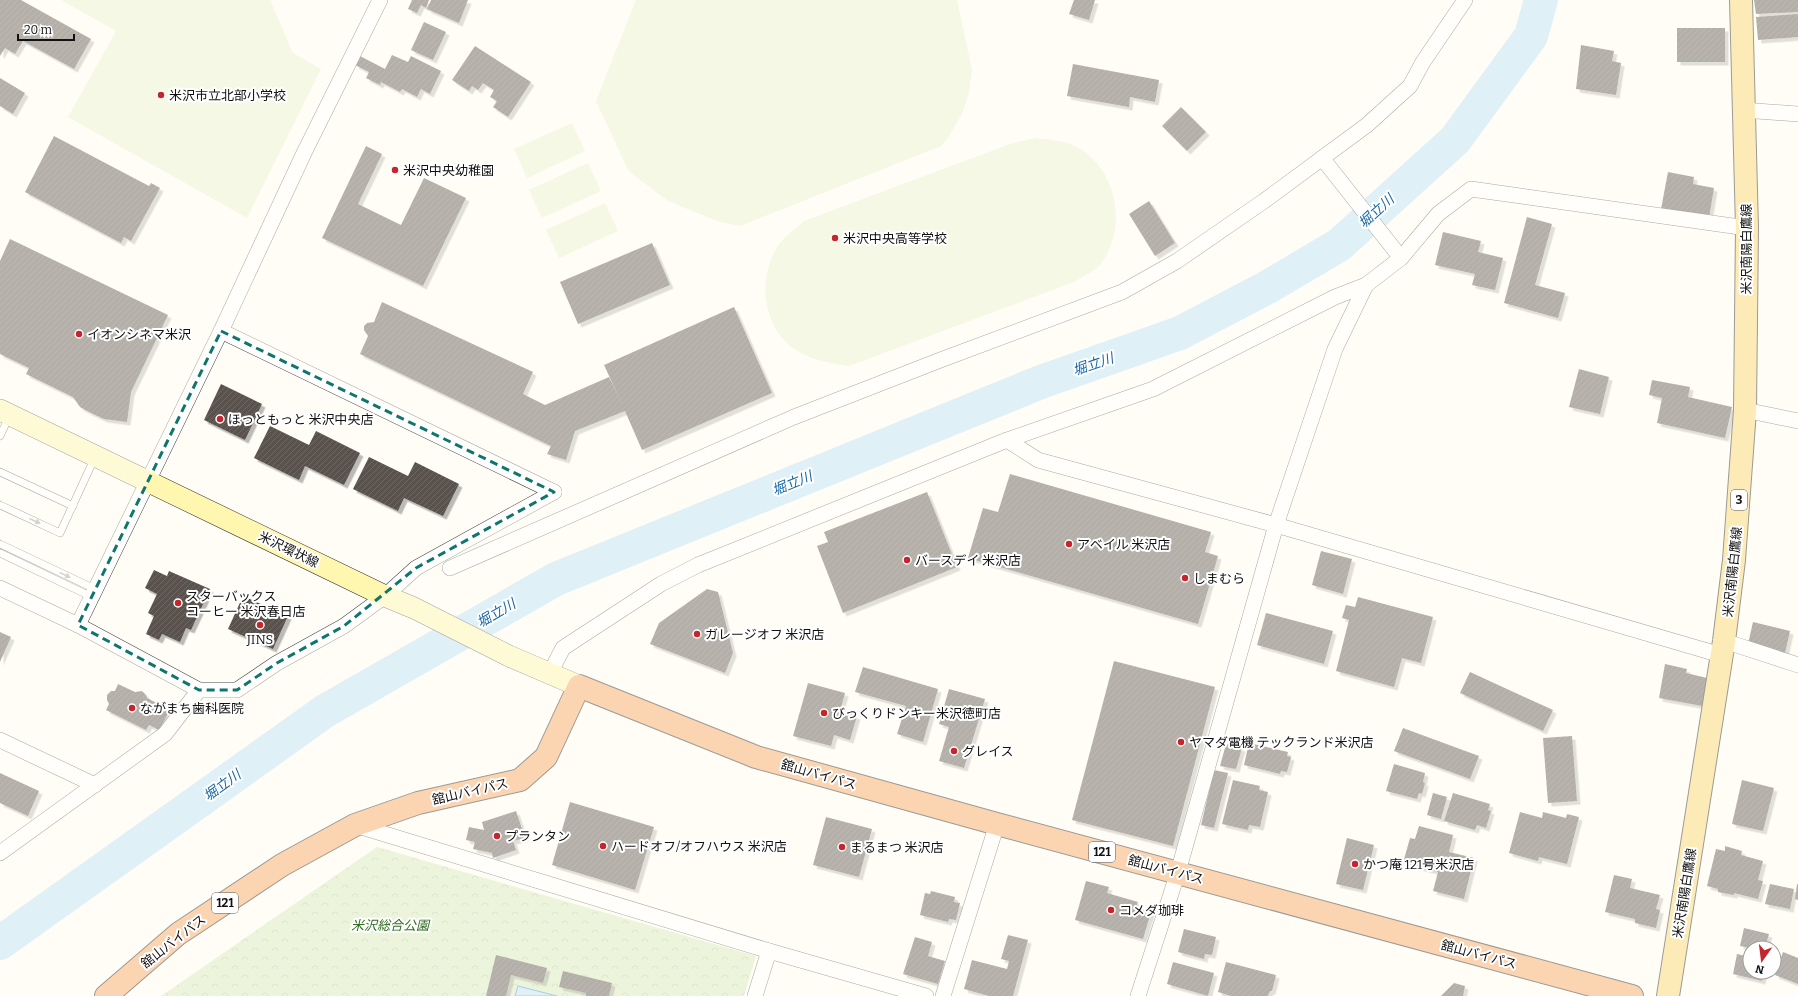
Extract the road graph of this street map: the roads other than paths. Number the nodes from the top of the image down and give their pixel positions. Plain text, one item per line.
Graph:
1 (380, 0) edge
2 (1465, 0) edge
3 (1741, 0) edge
4 (1743, 110) junction
5 (1798, 114) edge
6 (1322, 158) junction
7 (1747, 228) junction
8 (1397, 254) junction
9 (1366, 285) junction
10 (221, 331) junction
11 (1745, 410) junction
12 (5, 412) edge
13 (1798, 421) edge
14 (0, 436) edge
15 (1007, 440) junction
16 (96, 456) junction
17 (0, 472) edge
18 (147, 481) junction
19 (0, 505) edge
20 (73, 506) junction
21 (1276, 525) junction
22 (0, 544) edge
23 (0, 553) edge
24 (450, 568) dead end
25 (0, 588) edge
26 (94, 593) junction
27 (384, 596) junction
28 (78, 625) junction
29 (1722, 648) junction
30 (1798, 665) edge
31 (550, 673) junction
32 (579, 686) junction
33 (199, 690) junction
34 (0, 740) edge
35 (95, 785) junction
36 (997, 824) junction
37 (355, 825) junction
38 (0, 853) edge
39 (1178, 872) junction
40 (769, 951) junction
41 (893, 992) edge
42 (106, 996) edge
43 (755, 996) edge
44 (926, 996) edge
45 (943, 996) edge
46 (1138, 996) edge
47 (1632, 996) edge
48 (1668, 996) edge

1 - 10 street
2 - 6 street
3 - 4 main road, 米沢南陽白鷹線 / 3
4 - 5 street
4 - 7 main road, 米沢南陽白鷹線 / 3
6 - 8 street
6 - 24 street
7 - 8 street
7 - 11 main road, 米沢南陽白鷹線 / 3
8 - 9 street
9 - 15 street
9 - 21 street
10 - 18 street
10 - 27 street
11 - 13 street
11 - 29 main road, 米沢南陽白鷹線 / 3
12 - 14 lane
12 - 16 main road, 米沢環状線
15 - 21 street
15 - 31 street
16 - 18 main road, 米沢環状線
16 - 20 lane
17 - 20 lane
18 - 26 street
18 - 27 main road, 米沢環状線
19 -> 20 lane
21 - 29 street
21 - 39 street
22 -> 26 lane
23 - 26 lane
25 - 28 street
26 - 28 street
27 - 31 main road, 米沢環状線
27 - 33 street
28 - 33 street
29 - 30 street
29 - 48 main road, 米沢南陽白鷹線 / 3
31 - 32 main road, 米沢環状線
32 - 36 highway, 舘山バイパス / 121
32 - 37 highway, 舘山バイパス / 121
33 - 35 street
34 - 35 street
35 - 38 street
36 - 39 highway, 舘山バイパス / 121
36 - 45 street
37 - 40 street
37 - 42 highway, 舘山バイパス / 121
39 - 46 street
39 - 47 highway, 舘山バイパス / 121
40 - 41 street
40 - 43 street
41 - 44 street

